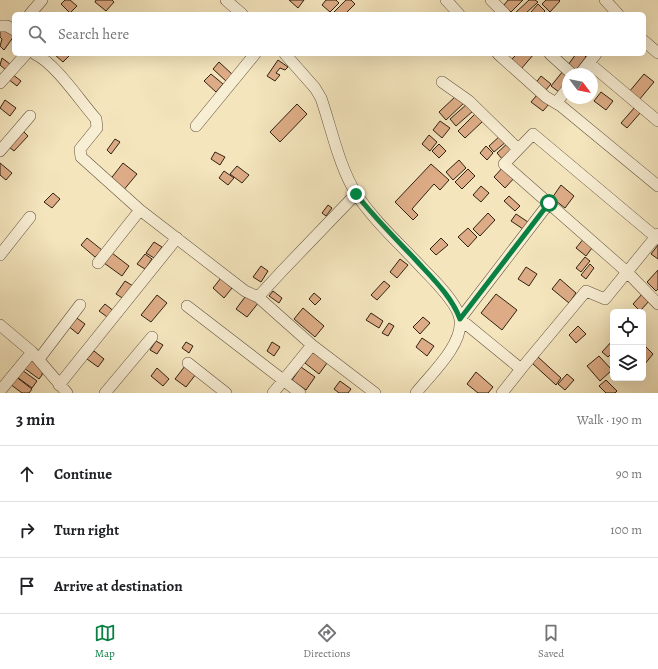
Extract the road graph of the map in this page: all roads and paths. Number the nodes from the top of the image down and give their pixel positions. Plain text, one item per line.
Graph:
1 (42, 0) edge
2 (226, 0) edge
3 (446, 0) edge
4 (491, 0) edge
5 (605, 0) edge
6 (32, 12) edge
7 (240, 12) edge
8 (457, 12) edge
9 (503, 12) edge
10 (616, 12) edge
11 (0, 26) edge
12 (12, 29) edge
13 (646, 43) edge
14 (658, 53) edge
15 (24, 56) edge
16 (38, 56) edge
17 (253, 56) edge
18 (287, 56) edge
19 (500, 56) edge
20 (552, 56) edge
21 (594, 56) edge
22 (589, 63) junction
23 (565, 68) edge
24 (585, 68) edge
25 (442, 82) dead end
26 (0, 83) edge
27 (562, 96) edge
28 (556, 103) junction
29 (30, 116) dead end
30 (658, 121) edge
31 (196, 126) dead end
32 (518, 149) junction
33 (0, 151) edge
34 (658, 186) edge
35 (356, 194) junction
36 (549, 203) junction
37 (140, 210) junction
38 (30, 217) dead end
39 (657, 236) edge
40 (177, 238) junction
41 (0, 255) edge
42 (98, 263) dead end
43 (627, 272) junction
44 (258, 298) junction
45 (658, 304) edge
46 (80, 305) dead end
47 (186, 306) dead end
48 (460, 319) junction
49 (0, 325) edge
50 (152, 337) dead end
51 (312, 345) junction
52 (35, 355) junction
53 (188, 363) dead end
54 (520, 369) junction
55 (283, 381) junction
56 (63, 389) edge
57 (0, 391) edge
58 (105, 393) edge
59 (226, 393) edge
60 (273, 393) edge
61 (300, 393) edge
62 (375, 393) edge
63 (416, 393) edge
64 (502, 393) edge

1 - 6 street
2 - 7 street
3 - 8 street
4 - 9 street
5 - 10 street
11 - 12 street
13 - 14 street
15 - 26 street
16 - 37 street
17 - 31 street
18 - 35 street
19 - 28 street
20 - 23 street
21 - 22 street
22 - 24 street
22 - 30 street
25 - 32 street
27 - 28 street
28 - 34 street
29 - 33 street
32 - 36 street
32 - 39 street
35 - 44 street
35 - 48 street
36 - 43 street
36 - 48 street
37 - 40 street
37 - 42 street
38 - 41 street
39 - 43 street
40 - 44 street
40 - 56 street
43 - 45 street
43 - 54 street
44 - 51 street
46 - 52 street
47 - 55 street
48 - 54 street
48 - 63 street
49 - 52 street
50 - 58 street
51 - 55 street
51 - 62 street
52 - 56 street
52 - 57 street
53 - 59 street
54 - 64 street
55 - 60 street
55 - 61 street

